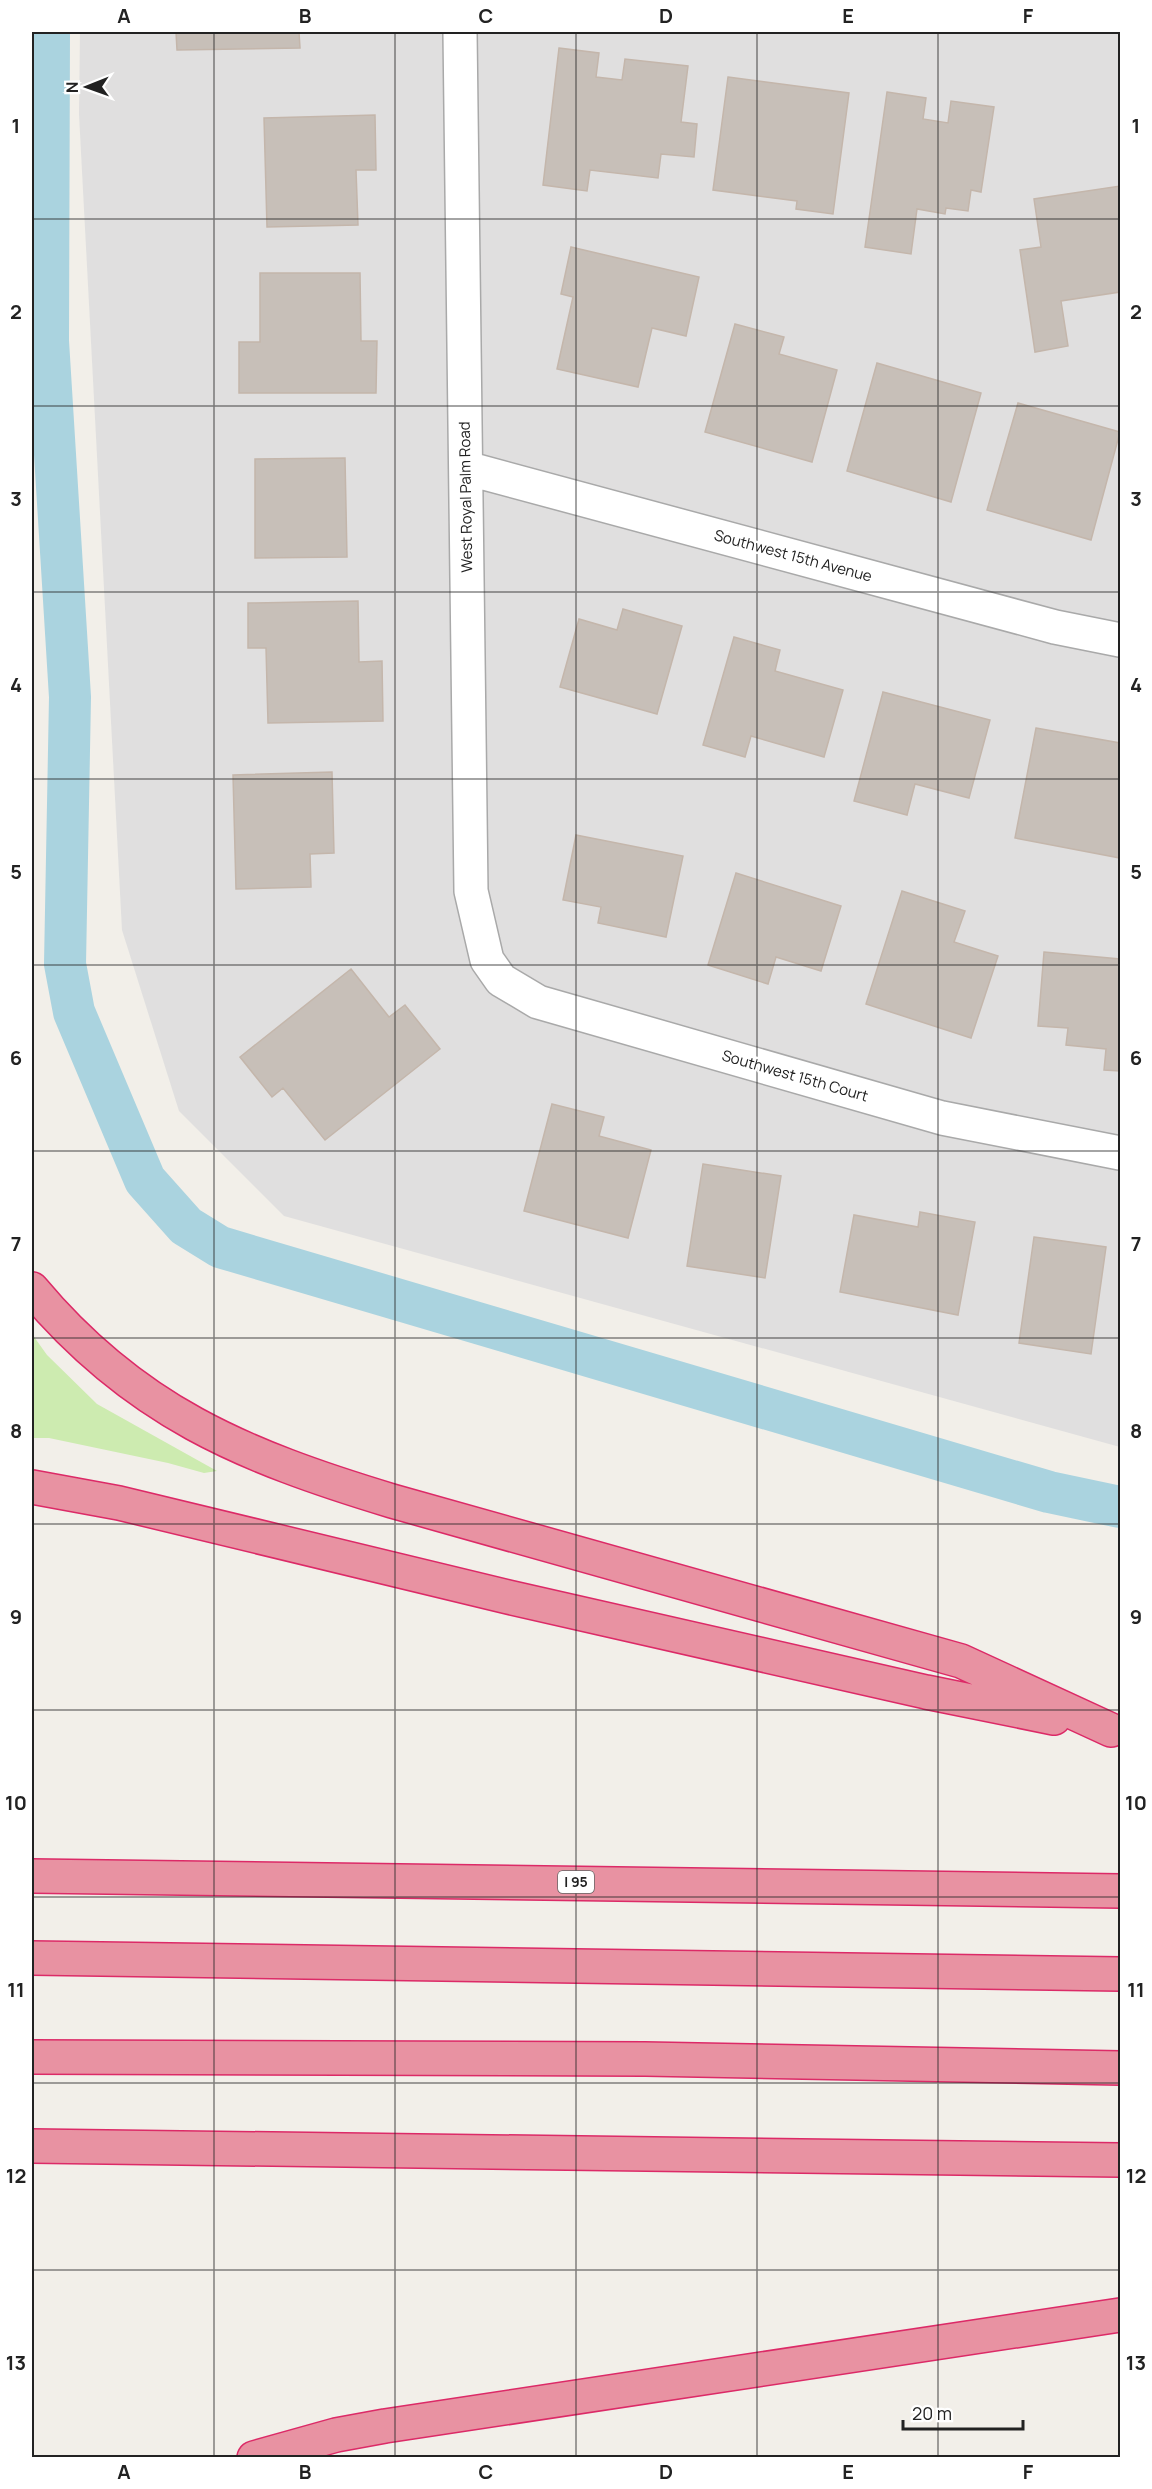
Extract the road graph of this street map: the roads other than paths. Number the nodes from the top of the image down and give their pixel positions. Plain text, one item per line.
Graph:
1 (460, 32) edge
2 (466, 468) junction
3 (1120, 640) edge
4 (487, 960) joint
5 (1120, 1153) edge
6 (32, 1289) edge
7 (32, 1487) edge
8 (1116, 1730) edge
9 (32, 1876) edge
10 (1120, 1891) edge
11 (32, 1958) edge
12 (1120, 1974) edge
13 (32, 2057) edge
14 (1120, 2068) edge
15 (32, 2146) edge
16 (1120, 2160) edge
17 (1120, 2315) edge
18 (254, 2457) edge

1 - 2 street, West Royal Palm Road
2 - 3 street, Southwest 15th Avenue
2 - 4 street, West Royal Palm Road
4 - 5 street, Southwest 15th Court
6 - 8 highway
7 - 8 highway
9 - 10 highway, I 95
11 - 12 highway
13 - 14 highway
15 - 16 highway
17 - 18 highway

